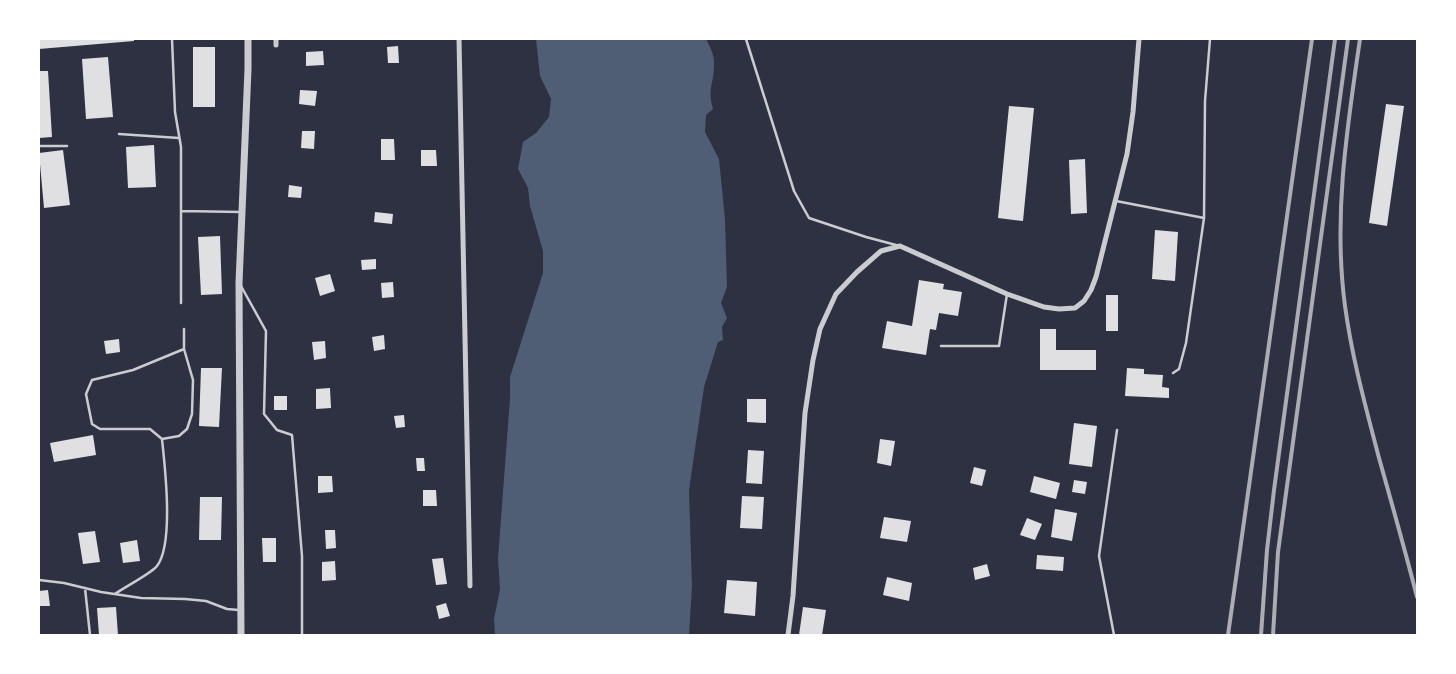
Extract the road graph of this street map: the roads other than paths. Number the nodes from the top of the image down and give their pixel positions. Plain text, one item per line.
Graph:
1 (172, 39) edge
2 (248, 39) edge
3 (459, 39) edge
4 (746, 39) edge
5 (1139, 39) edge
6 (1210, 39) edge
7 (119, 134) dead end
8 (179, 138) junction
9 (39, 146) edge
10 (67, 146) dead end
11 (1116, 201) junction
12 (181, 210) junction
13 (242, 212) junction
14 (1204, 218) junction
15 (900, 246) junction
16 (239, 283) junction
17 (1008, 294) junction
18 (181, 302) dead end
19 (184, 329) dead end
20 (941, 346) dead end
21 (184, 349) junction
22 (1174, 373) dead end
23 (1117, 430) dead end
24 (162, 439) junction
25 (39, 580) edge
26 (470, 586) dead end
27 (85, 588) junction
28 (115, 594) junction
29 (241, 610) junction
30 (90, 635) edge
31 (241, 635) edge
32 (302, 635) edge
33 (788, 635) edge
34 (1114, 635) edge

1 - 8 lane
2 - 13 street
3 - 26 street
4 - 15 lane
5 - 11 street
6 - 14 lane
7 - 8 lane
8 - 12 lane
9 - 10 lane
11 - 14 lane
11 - 17 street
12 - 13 lane
12 - 18 lane
13 - 16 street
14 - 22 lane
15 - 17 street
15 - 33 street
16 - 29 street
16 - 32 lane
17 - 20 lane
19 - 21 lane
21 - 24 lane
21 - 24 lane
23 - 34 lane
24 - 28 lane
25 - 27 lane
27 - 28 lane
27 - 30 lane
28 - 29 lane
29 - 31 street

